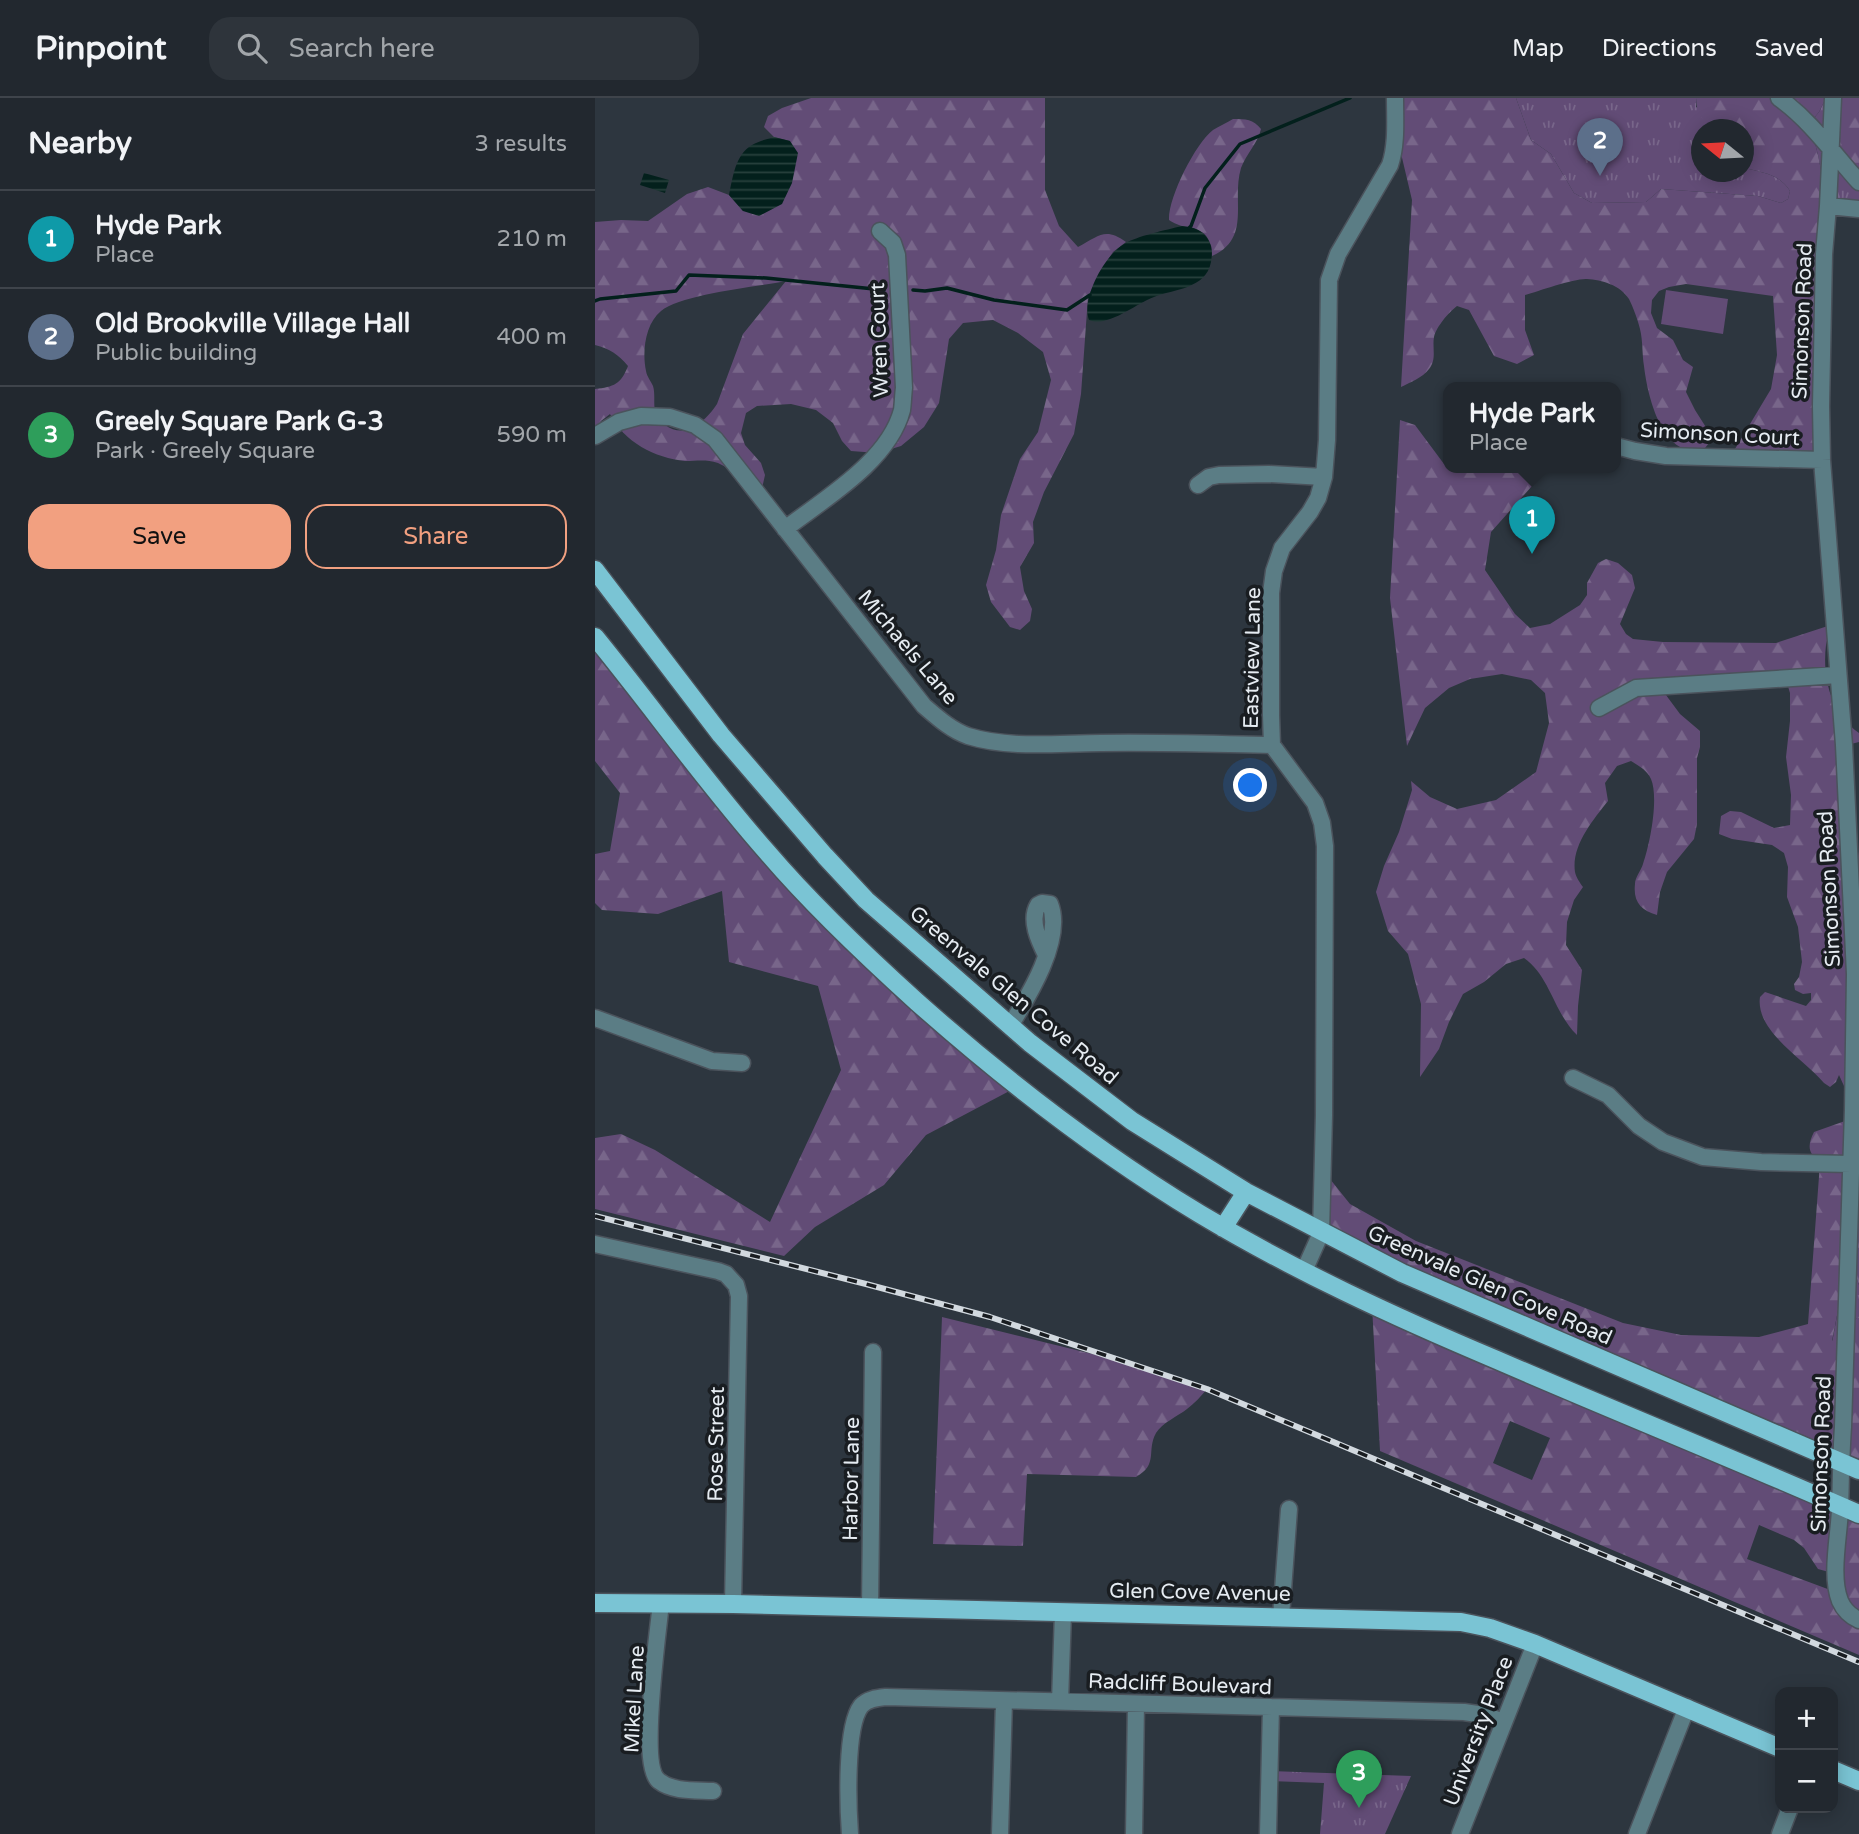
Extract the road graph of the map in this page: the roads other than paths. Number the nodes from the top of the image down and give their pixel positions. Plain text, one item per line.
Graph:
1 (1395, 98) edge
2 (1779, 98) edge
3 (1832, 98) edge
4 (1831, 148) junction
5 (1859, 182) edge
6 (1828, 206) junction
7 (1859, 209) edge
8 (880, 231) dead end
9 (595, 436) edge
10 (1621, 447) edge
11 (1822, 460) junction
12 (1324, 477) junction
13 (1198, 485) dead end
14 (785, 529) junction
15 (595, 570) edge
16 (595, 637) edge
17 (1838, 675) junction
18 (1599, 708) dead end
19 (1272, 744) junction
20 (1851, 745) edge
21 (1046, 955) dead end
22 (595, 1018) edge
23 (1010, 1026) junction
24 (742, 1063) dead end
25 (1573, 1078) dead end
26 (1851, 1164) junction
27 (1246, 1192) junction
28 (1223, 1228) junction
29 (1321, 1233) junction
30 (595, 1244) edge
31 (1304, 1271) junction
32 (1853, 1309) edge
33 (873, 1352) dead end
34 (1840, 1462) junction
35 (1859, 1470) edge
36 (1840, 1506) junction
37 (1289, 1509) dead end
38 (1859, 1514) edge
39 (602, 1603) edge
40 (661, 1603) junction
41 (733, 1604) junction
42 (870, 1608) junction
43 (1063, 1612) junction
44 (1281, 1617) junction
45 (595, 1620) edge
46 (1859, 1620) edge
47 (1535, 1644) junction
48 (1004, 1701) junction
49 (1060, 1702) junction
50 (1136, 1704) junction
51 (1272, 1707) junction
52 (1687, 1707) junction
53 (1504, 1722) junction
54 (1775, 1746) edge
55 (1838, 1772) edge
56 (1859, 1781) edge
57 (713, 1791) dead end
58 (1788, 1813) edge
59 (850, 1834) edge
60 (1000, 1834) edge
61 (1134, 1834) edge
62 (1268, 1834) edge
63 (1461, 1834) edge
64 (1637, 1834) edge
65 (1780, 1834) edge

1 - 12 street, Eastview Lane
2 - 4 street
3 - 4 street, Simonson Road
4 - 5 street
4 - 6 street, Simonson Road
6 - 7 street
6 - 11 street, Simonson Road
8 - 14 street, Wren Court
9 - 14 street, Michaels Lane
10 - 11 street, Simonson Court
11 - 17 street, Simonson Road
12 - 13 street
12 - 19 street, Eastview Lane
14 - 19 street, Michaels Lane
15 - 23 main road, Greenvale Glen Cove Road
16 - 28 main road
17 - 18 street
17 - 20 street, Simonson Road
19 - 29 street, Eastview Lane
20 - 26 street, Simonson Road
21 - 23 street
22 - 24 street
23 - 27 main road, Greenvale Glen Cove Road
25 - 26 street
26 - 32 street, Simonson Road
27 - 28 main road
27 - 29 main road, Greenvale Glen Cove Road
28 - 31 main road
29 - 31 street, Eastview Lane
29 - 34 main road, Greenvale Glen Cove Road
30 - 41 street, Rose Street
31 - 36 main road
32 - 34 street, Simonson Road
33 - 42 street, Harbor Lane
34 - 35 main road, Greenvale Glen Cove Road
34 - 36 street, Simonson Road
36 - 38 main road
36 - 46 street, Simonson Road
37 - 44 street
39 - 40 main road, Glen Cove Avenue
39 - 45 main road
40 - 41 main road, Glen Cove Avenue
40 - 57 street, Mikel Lane
41 - 42 main road, Glen Cove Avenue
42 - 43 main road, Glen Cove Avenue
43 - 44 main road, Glen Cove Avenue
43 - 49 street
44 - 47 main road, Glen Cove Avenue
47 - 52 main road, Glen Cove Avenue
47 - 53 street, University Place
48 - 49 street, Radcliff Boulevard
48 - 59 street, Radcliff Boulevard
48 - 60 street
49 - 50 street, Radcliff Boulevard
50 - 51 street, Radcliff Boulevard
50 - 61 street
51 - 53 street, Radcliff Boulevard
51 - 62 street
52 - 54 main road, Glen Cove Avenue
52 - 64 street
53 - 63 street, University Place
55 - 56 main road
58 - 65 street

